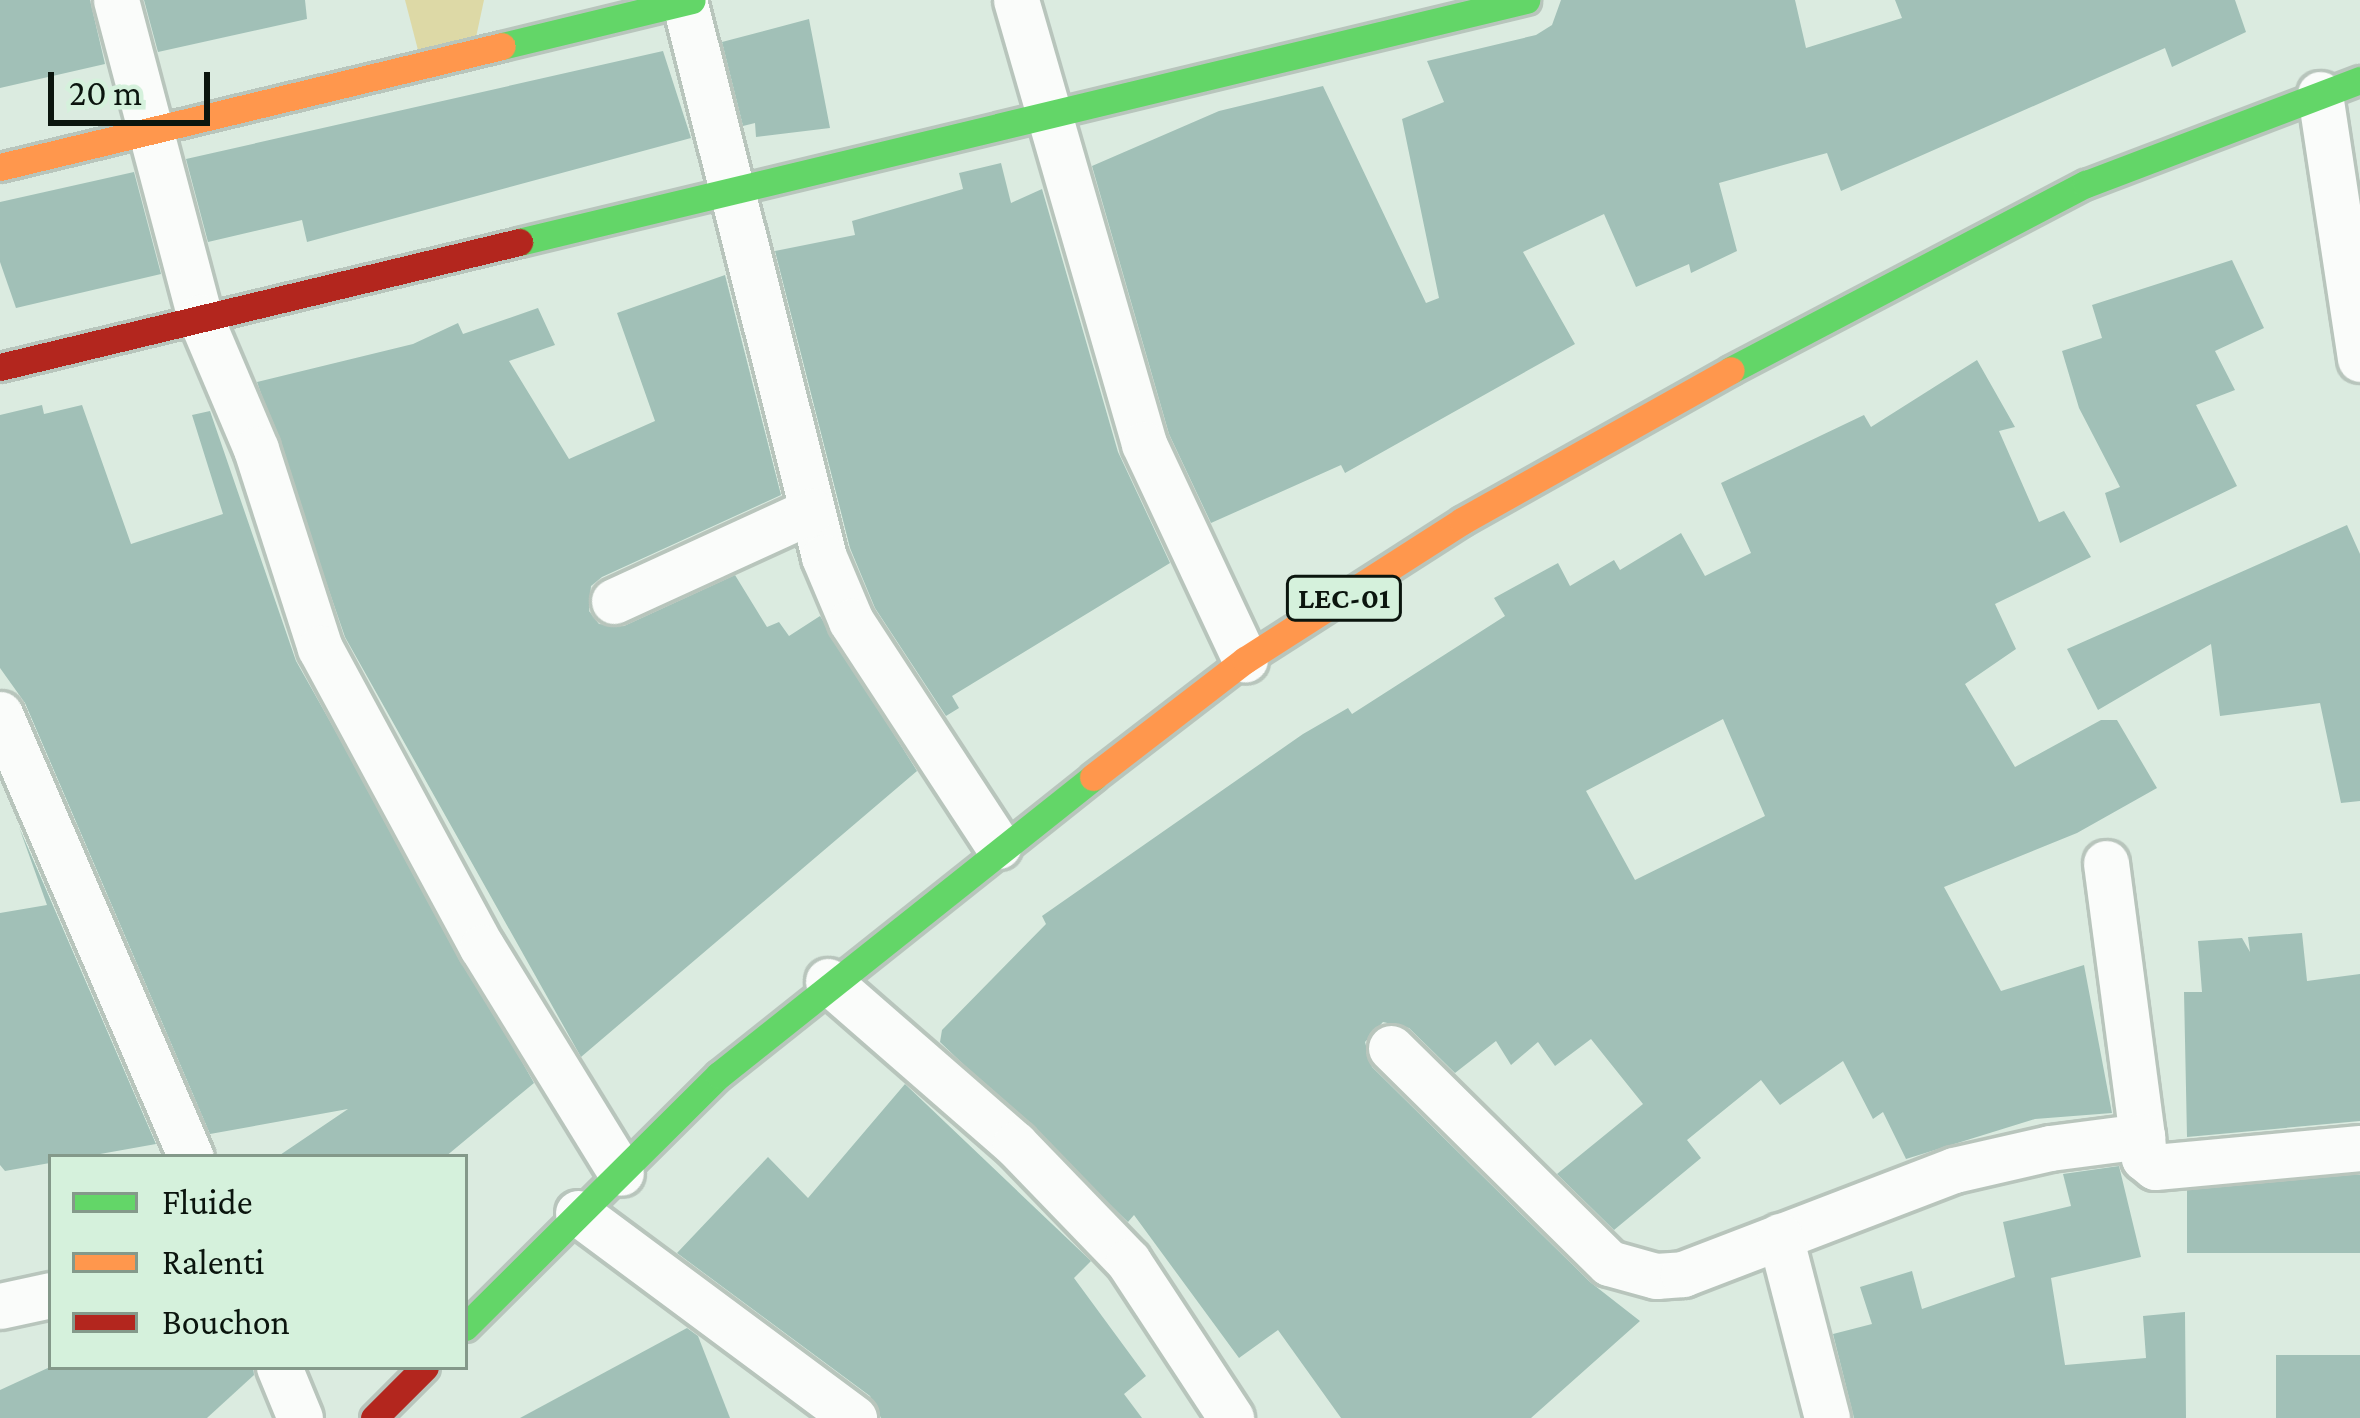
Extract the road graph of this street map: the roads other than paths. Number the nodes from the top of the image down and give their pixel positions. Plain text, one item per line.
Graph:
1 (116, 0) edge
2 (1016, 0) edge
3 (1526, 0) edge
4 (687, 1) edge
5 (2340, 87) edge
6 (1049, 117) junction
7 (146, 133) junction
8 (0, 166) edge
9 (727, 190) junction
10 (200, 317) junction
11 (2360, 359) edge
12 (0, 367) edge
13 (811, 511) junction
14 (614, 602) dead end
15 (1245, 660) junction
16 (0, 714) edge
17 (998, 846) junction
18 (2106, 863) dead end
19 (828, 981) junction
20 (1391, 1048) dead end
21 (2143, 1136) junction
22 (2360, 1148) edge
23 (190, 1154) edge
24 (620, 1173) junction
25 (578, 1213) junction
26 (1780, 1236) junction
27 (48, 1296) edge
28 (0, 1306) edge
29 (468, 1324) edge
30 (279, 1370) edge
31 (422, 1370) edge
32 (300, 1418) edge
33 (374, 1418) edge
34 (854, 1418) edge
35 (1231, 1418) edge
36 (1827, 1418) edge

1 - 7 street
2 - 6 street
3 - 6 main road
4 - 7 main road
4 - 9 street
5 - 11 street
5 - 15 main road, LEC-01
6 - 9 main road
6 - 15 street
7 - 8 main road
7 - 10 street
9 - 10 main road
9 - 13 street
10 - 12 main road
10 - 24 street
13 - 14 street
13 - 17 street
15 - 17 main road, LEC-01
16 - 23 street
17 - 19 main road, LEC-01
18 - 21 street
19 - 24 main road, LEC-01
19 - 35 street
20 - 26 street
21 - 22 street
21 - 26 street
24 - 25 main road, LEC-01
25 - 29 main road, LEC-01
25 - 34 street
26 - 36 street
27 - 28 street
30 - 32 street
31 - 33 main road

